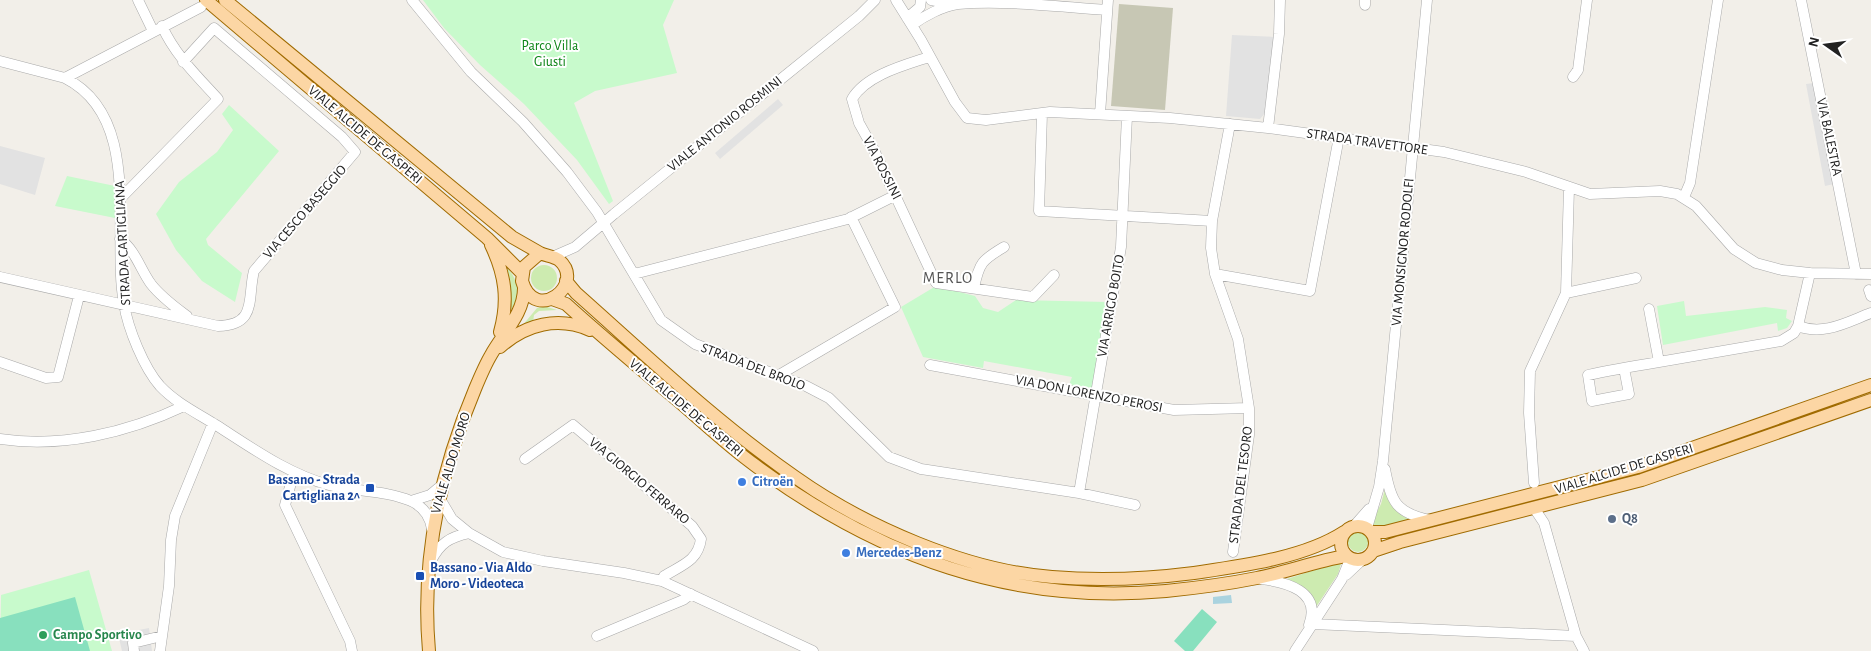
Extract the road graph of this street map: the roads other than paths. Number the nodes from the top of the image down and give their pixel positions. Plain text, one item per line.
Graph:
1 (138, 0) edge
2 (225, 0) edge
3 (412, 0) edge
4 (875, 0) edge
5 (896, 0) edge
6 (921, 0) edge
7 (931, 0) edge
8 (1280, 0) edge
9 (1427, 0) edge
10 (1587, 0) edge
11 (1718, 0) edge
12 (1801, 0) edge
13 (203, 3) edge
14 (956, 4) junction
15 (1108, 5) edge
16 (910, 22) junction
17 (158, 28) junction
18 (929, 57) junction
19 (0, 60) edge
20 (183, 62) junction
21 (1573, 77) dead end
22 (65, 78) junction
23 (1042, 113) junction
24 (1100, 114) junction
25 (1127, 116) junction
26 (1230, 124) junction
27 (1268, 128) junction
28 (1339, 137) junction
29 (1412, 149) junction
30 (1569, 188) junction
31 (896, 195) junction
32 (1684, 197) junction
33 (120, 198) junction
34 (851, 217) junction
35 (1123, 217) junction
36 (1212, 221) junction
37 (603, 223) junction
38 (487, 238) junction
39 (120, 239) junction
40 (575, 247) junction
41 (1004, 247) dead end
42 (546, 255) junction
43 (1810, 272) junction
44 (522, 273) junction
45 (634, 274) junction
46 (1215, 274) junction
47 (1856, 274) junction
48 (1871, 274) edge
49 (1054, 275) dead end
50 (0, 276) edge
51 (566, 277) junction
52 (1636, 278) dead end
53 (524, 288) junction
54 (974, 288) junction
55 (1566, 292) junction
56 (79, 296) junction
57 (547, 299) junction
58 (124, 305) junction
59 (1650, 309) dead end
60 (1871, 313) edge
61 (515, 316) junction
62 (190, 318) junction
63 (1798, 326) junction
64 (597, 332) junction
65 (497, 344) junction
66 (490, 356) junction
67 (0, 362) edge
68 (1659, 362) junction
69 (930, 365) dead end
70 (1624, 368) junction
71 (779, 376) junction
72 (1871, 385) edge
73 (1095, 395) junction
74 (1871, 400) edge
75 (184, 406) junction
76 (1249, 408) junction
77 (213, 423) junction
78 (0, 439) edge
79 (525, 459) dead end
80 (1383, 461) junction
81 (294, 472) junction
82 (1534, 483) dead end
83 (441, 491) junction
84 (1079, 493) junction
85 (412, 501) junction
86 (1135, 505) dead end
87 (1534, 508) junction
88 (1433, 520) junction
89 (432, 530) junction
90 (1359, 530) junction
91 (469, 533) junction
92 (1373, 551) junction
93 (1232, 552) dead end
94 (1353, 558) junction
95 (430, 564) junction
96 (1255, 579) junction
97 (662, 581) junction
98 (691, 594) junction
99 (1312, 624) junction
100 (1306, 633) junction
101 (162, 636) junction
102 (597, 636) dead end
103 (1576, 636) junction
104 (134, 651) edge
105 (160, 651) edge
106 (352, 651) edge
107 (428, 651) edge
108 (813, 651) edge
109 (1295, 651) edge
110 (1584, 651) edge

1 - 17 street
2 - 42 main road, VIALE ALCIDE DE GASPERI
3 - 37 street, STRADA DEL BROLO
4 - 37 street, VIALE ANTONIO ROSMINI
5 - 16 street, STRADA TRAVETTORE
6 - 16 street
7 - 14 street
8 - 27 street
9 - 29 street, VIA MONSIGNOR RODOLFI
10 - 21 street
11 - 32 street
12 - 47 street, VIA BALESTRA
13 - 17 street
13 - 38 main road, VIALE ALCIDE DE GASPERI
14 - 15 street
14 - 16 street
15 - 24 street
16 - 18 street, STRADA TRAVETTORE
17 - 20 street
17 - 22 street
18 - 23 street, STRADA TRAVETTORE
18 - 31 street, VIA ROSSINI
19 - 22 street, STRADA CARTIGLIANA
20 - 33 street
20 - 62 street, VIA CESCO BASEGGIO
22 - 33 street, STRADA CARTIGLIANA
23 - 24 street, STRADA TRAVETTORE
23 - 35 street
24 - 25 street, STRADA TRAVETTORE
25 - 26 street, STRADA TRAVETTORE
25 - 35 street, VIA ARRIGO BOITO
26 - 27 street, STRADA TRAVETTORE
26 - 36 street, STRADA DEL TESORO
27 - 28 street, STRADA TRAVETTORE
28 - 29 street, STRADA TRAVETTORE
28 - 46 street
29 - 30 street, STRADA TRAVETTORE
29 - 80 street, VIA MONSIGNOR RODOLFI
30 - 32 street, STRADA TRAVETTORE
30 - 55 street
31 - 34 street
31 - 54 street, VIA ROSSINI
32 - 43 street, STRADA TRAVETTORE
33 - 39 street, STRADA CARTIGLIANA
34 - 45 street
34 - 71 street
35 - 36 street
35 - 73 street, VIA ARRIGO BOITO
36 - 46 street, STRADA DEL TESORO
37 - 40 street, VIALE ANTONIO ROSMINI
37 - 45 street, STRADA DEL BROLO
38 - 44 main road, VIALE ALCIDE DE GASPERI
38 - 65 main road
39 - 58 street, STRADA CARTIGLIANA
39 - 62 street
40 - 42 street, VIALE ANTONIO ROSMINI
40 - 51 street
41 - 54 street
42 - 44 main road
42 - 51 main road, VIALE ALCIDE DE GASPERI
43 - 47 street, STRADA TRAVETTORE
43 - 63 street
44 - 53 main road
45 - 71 street, STRADA DEL BROLO
46 - 76 street, STRADA DEL TESORO
47 - 48 street, STRADA TRAVETTORE
49 - 54 street, VIA ROSSINI
50 - 56 street, VIA CESCO BASEGGIO
51 - 57 main road
51 - 90 main road, VIALE ALCIDE DE GASPERI
52 - 55 street
53 - 57 main road, VIALE ALCIDE DE GASPERI
53 - 61 main road, VIALE ALDO MORO
55 - 82 street
56 - 58 street, VIA CESCO BASEGGIO
56 - 67 street
57 - 61 main road, VIALE ALDO MORO
57 - 64 main road, VIALE ALCIDE DE GASPERI
58 - 62 street, VIA CESCO BASEGGIO
58 - 75 street, STRADA CARTIGLIANA
59 - 68 street
60 - 63 street
61 - 65 main road, VIALE ALDO MORO
63 - 68 street
64 - 66 main road
64 - 96 main road, VIALE ALCIDE DE GASPERI
65 - 66 main road, VIALE ALDO MORO
66 - 83 main road, VIALE ALDO MORO
68 - 70 street
69 - 73 street, VIA DON LORENZO PEROSI
70 - 70 street
71 - 84 street, STRADA DEL BROLO
72 - 88 main road, VIALE ALCIDE DE GASPERI
73 - 76 street, VIA DON LORENZO PEROSI
73 - 84 street, VIA ARRIGO BOITO
74 - 87 main road, VIALE ALCIDE DE GASPERI
75 - 77 street, STRADA CARTIGLIANA
75 - 78 street
76 - 93 street, STRADA DEL TESORO
77 - 81 street, STRADA CARTIGLIANA
77 - 101 street
79 - 97 street, VIA GIORGIO FERRARO
80 - 88 street
80 - 90 street, VIA MONSIGNOR RODOLFI
81 - 85 street, STRADA CARTIGLIANA
81 - 106 street
83 - 85 street
83 - 89 main road, VIALE ALDO MORO
83 - 91 street
84 - 86 street, STRADA DEL BROLO
85 - 89 street, STRADA CARTIGLIANA
87 - 92 main road, VIALE ALCIDE DE GASPERI
87 - 103 street
88 - 90 main road, VIALE ALCIDE DE GASPERI
89 - 95 main road, VIALE ALDO MORO
90 - 92 main road
90 - 94 main road
91 - 95 street
91 - 97 street
92 - 94 main road, VIALE ALCIDE DE GASPERI
94 - 96 main road, VIALE ALCIDE DE GASPERI
94 - 99 street
95 - 107 main road, VIALE ALDO MORO
96 - 100 street
97 - 98 street
98 - 102 street
98 - 108 street
99 - 100 street
99 - 103 street
100 - 109 street
101 - 104 street
101 - 105 street
103 - 110 street

